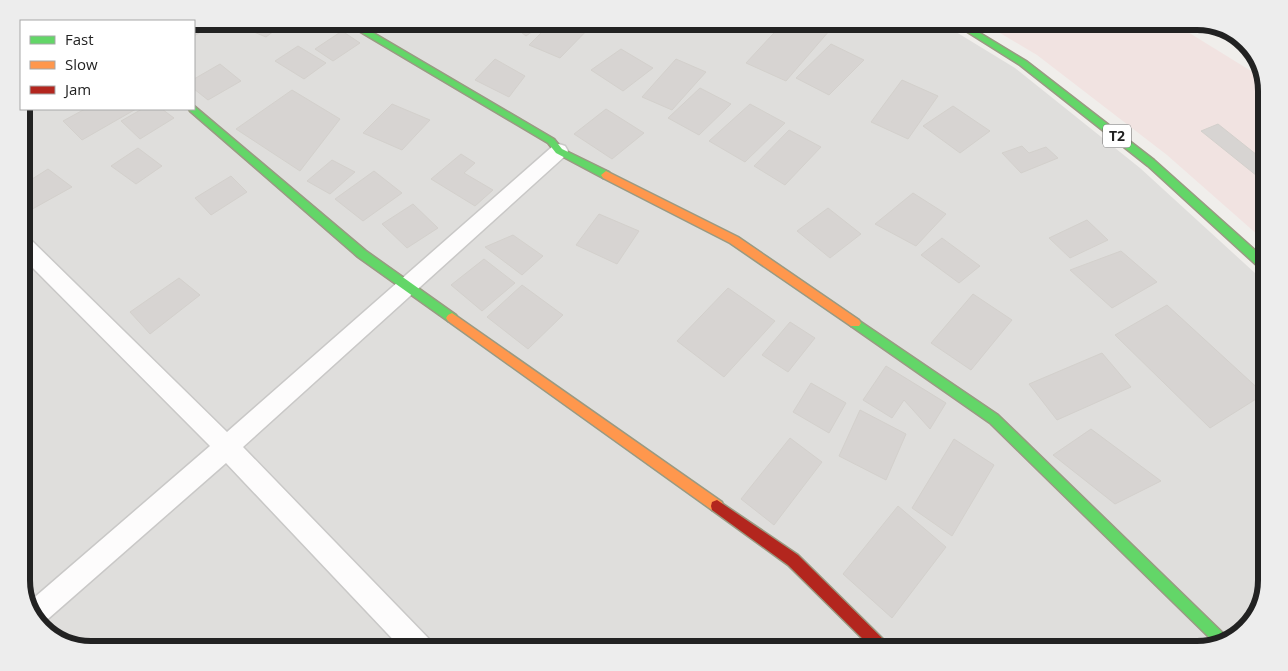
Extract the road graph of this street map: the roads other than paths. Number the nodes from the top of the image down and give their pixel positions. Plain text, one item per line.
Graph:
1 (361, 30) edge
2 (969, 30) edge
3 (194, 110) edge
4 (560, 151) junction
5 (30, 252) edge
6 (1258, 260) edge
7 (406, 285) junction
8 (227, 447) junction
9 (38, 611) edge
10 (1219, 637) edge
11 (413, 641) edge
12 (875, 641) edge

1 - 4 main road
2 - 6 main road, T2
3 - 7 main road
4 - 7 street
4 - 10 main road
5 - 8 street
7 - 8 street
7 - 12 main road
8 - 9 street
8 - 11 street

